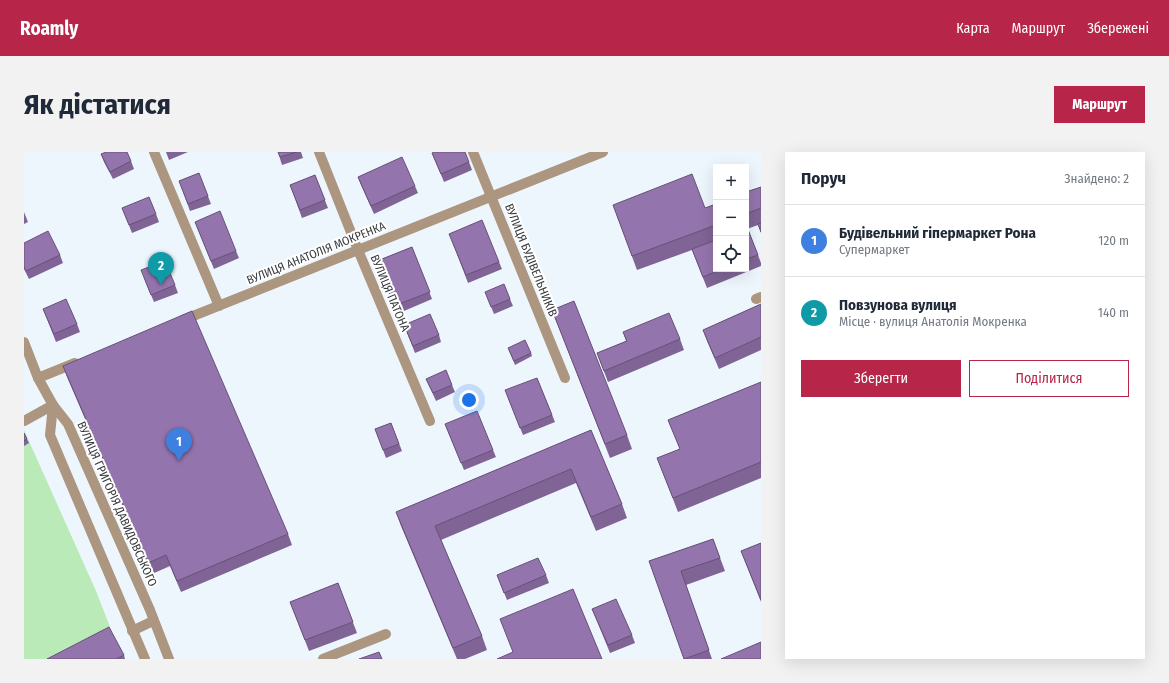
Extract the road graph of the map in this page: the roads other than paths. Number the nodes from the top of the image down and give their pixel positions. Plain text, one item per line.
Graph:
1 (154, 152) edge
2 (319, 152) edge
3 (473, 152) edge
4 (603, 152) edge
5 (491, 197) junction
6 (358, 250) junction
7 (219, 306) junction
8 (175, 323) edge
9 (24, 342) edge
10 (82, 361) edge
11 (38, 378) junction
12 (565, 378) dead end
13 (53, 405) junction
14 (24, 421) edge
15 (430, 421) dead end
16 (153, 621) junction
17 (132, 631) junction
18 (386, 634) dead end
19 (145, 659) edge
20 (169, 659) edge
21 (323, 659) edge

1 - 7 street
2 - 6 street, ВУЛИЦЯ ПАТОНА
3 - 5 street, ВУЛИЦЯ БУДІВЕЛЬНИКІВ
4 - 5 street, ВУЛИЦЯ АНАТОЛІЯ МОКРЕНКА
5 - 6 street, ВУЛИЦЯ АНАТОЛІЯ МОКРЕНКА
5 - 12 street, ВУЛИЦЯ БУДІВЕЛЬНИКІВ
6 - 7 street, ВУЛИЦЯ АНАТОЛІЯ МОКРЕНКА
6 - 15 street, ВУЛИЦЯ ПАТОНА
7 - 8 street, ВУЛИЦЯ АНАТОЛІЯ МОКРЕНКА
9 - 11 street, ВУЛИЦЯ ГРИГОРІЯ ДАВИДОВСЬКОГО
10 - 11 street
11 - 13 street, ВУЛИЦЯ ГРИГОРІЯ ДАВИДОВСЬКОГО
13 - 14 street
13 - 16 street, ВУЛИЦЯ ГРИГОРІЯ ДАВИДОВСЬКОГО
13 - 17 street
16 - 17 street
16 - 20 street, ВУЛИЦЯ ГРИГОРІЯ ДАВИДОВСЬКОГО
17 - 19 street
18 - 21 street

